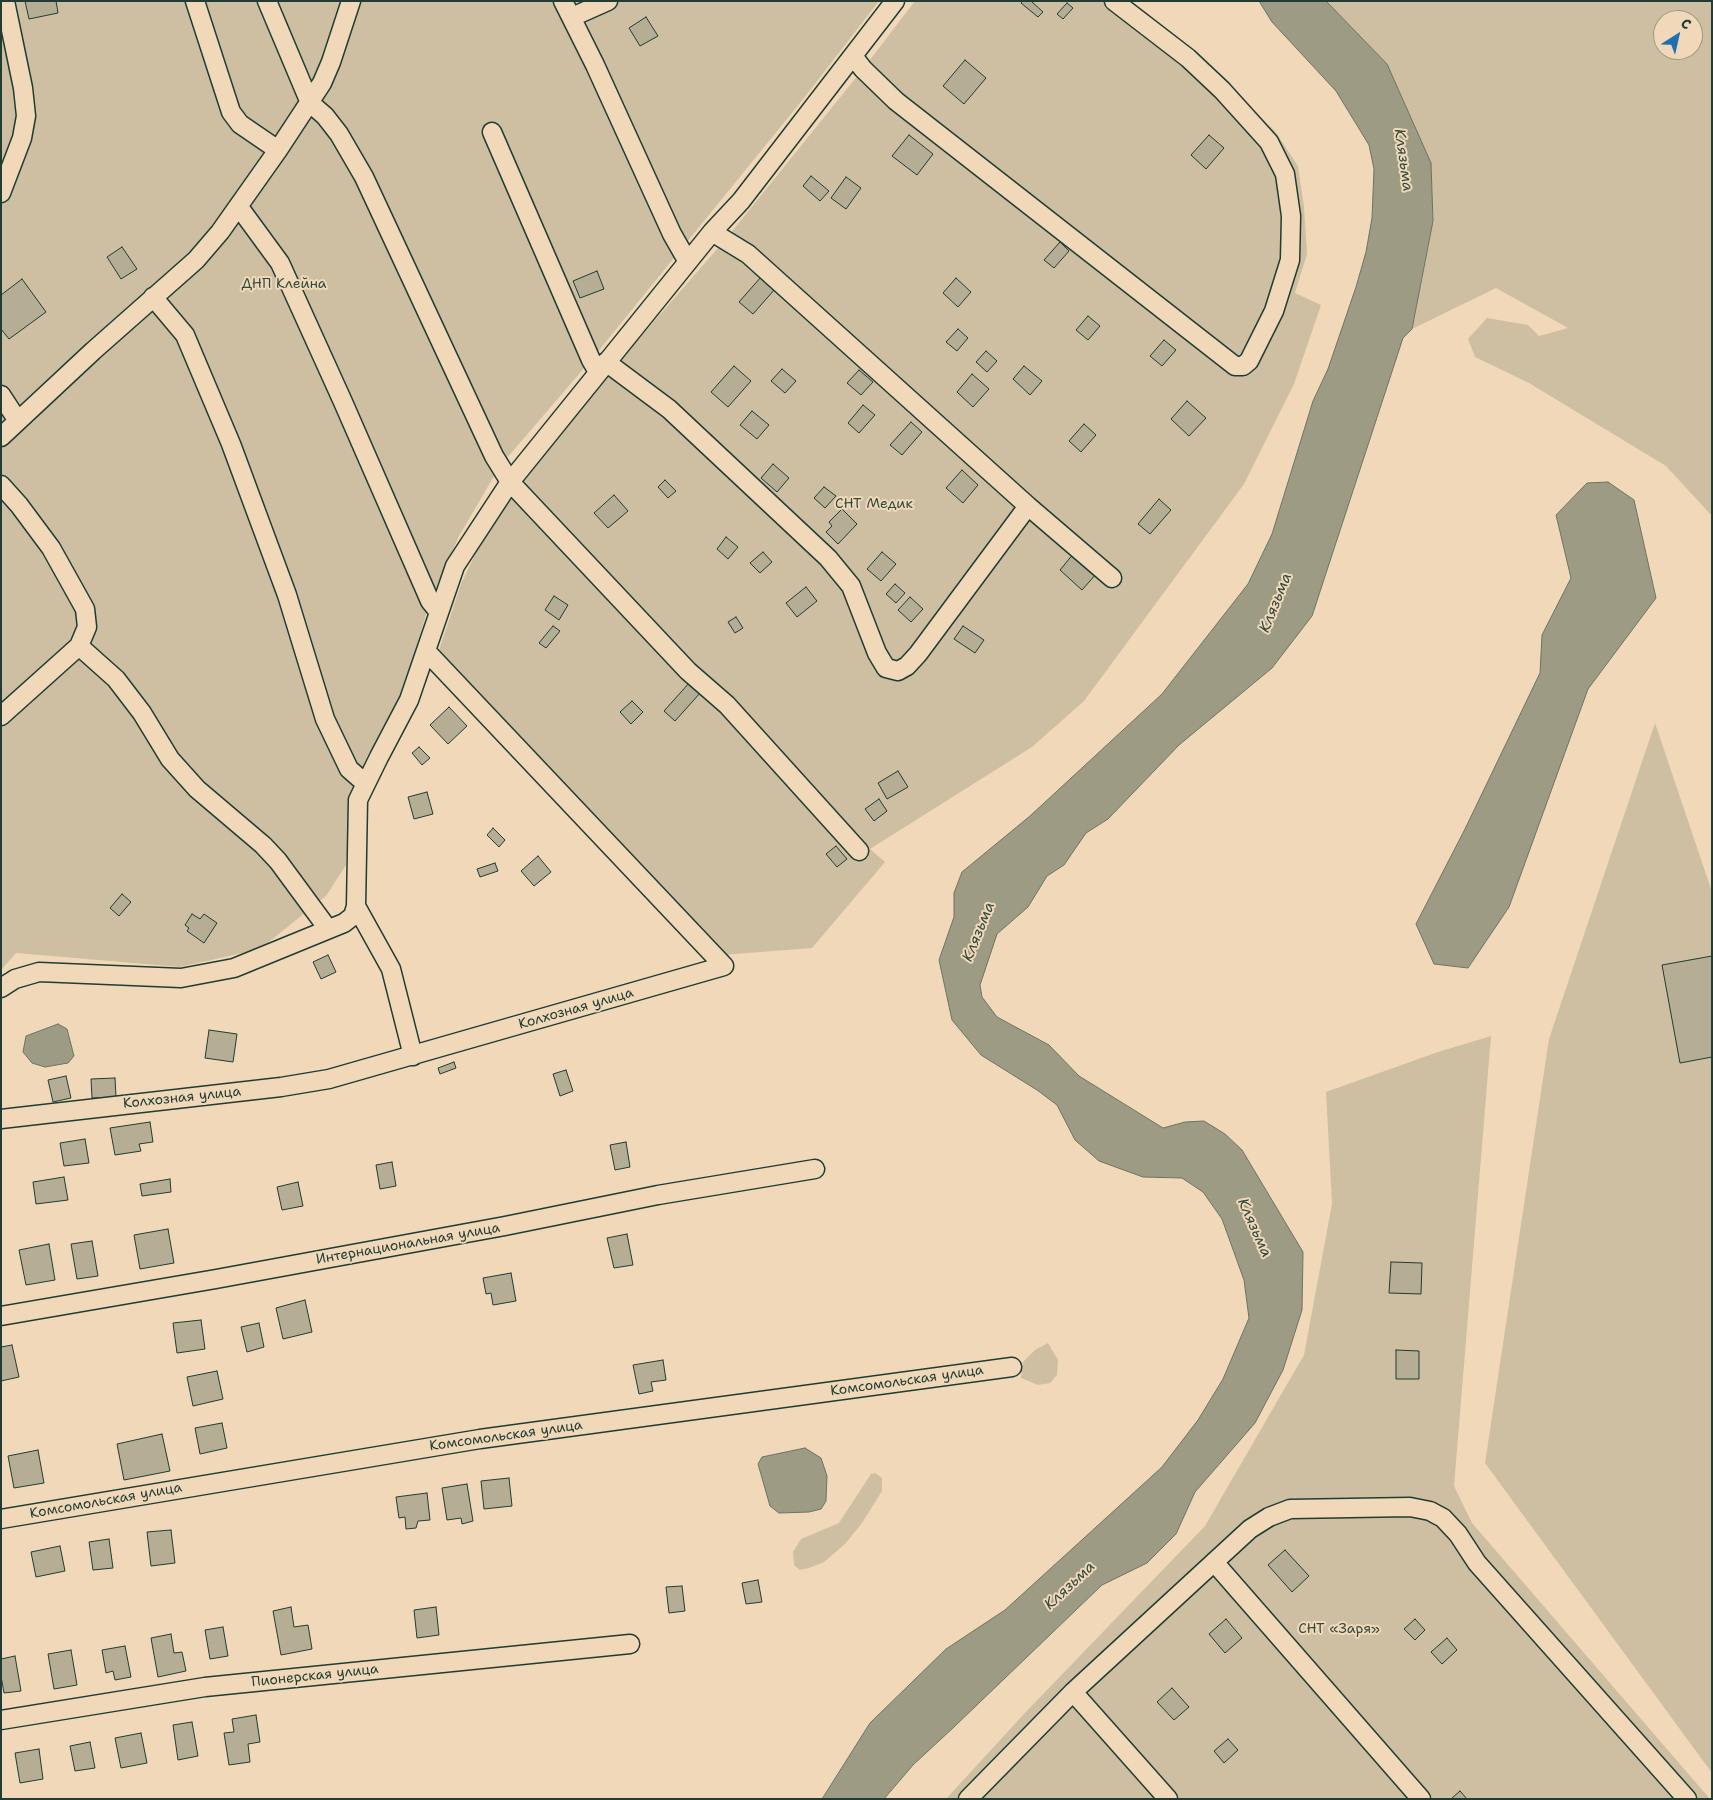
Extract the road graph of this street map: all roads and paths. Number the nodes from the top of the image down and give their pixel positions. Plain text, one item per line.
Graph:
1 (5, 1) edge
2 (196, 1) edge
3 (267, 1) edge
4 (351, 1) edge
5 (563, 1) edge
6 (608, 1) edge
7 (895, 1) edge
8 (1114, 1) edge
9 (572, 17) junction
10 (853, 56) junction
11 (310, 103) junction
12 (492, 132) dead end
13 (278, 150) junction
14 (1, 193) edge
15 (239, 207) junction
16 (712, 232) junction
17 (688, 262) junction
18 (153, 297) junction
19 (602, 367) junction
20 (1, 395) edge
21 (18, 421) junction
22 (1, 437) edge
23 (510, 482) junction
24 (1, 485) edge
25 (1028, 506) junction
26 (1112, 578) dead end
27 (439, 612) junction
28 (79, 646) junction
29 (426, 651) junction
30 (1, 716) edge
31 (365, 783) junction
32 (859, 851) dead end
33 (356, 906) junction
34 (328, 929) junction
35 (1, 988) edge
36 (413, 1056) junction
37 (1, 1119) edge
38 (814, 1169) dead end
39 (1, 1316) edge
40 (1012, 1367) dead end
41 (1, 1518) edge
42 (1214, 1562) junction
43 (630, 1644) dead end
44 (1073, 1692) junction
45 (1, 1720) edge
46 (968, 1799) edge
47 (1168, 1799) edge
48 (1421, 1799) edge
49 (1687, 1799) edge

1 - 14 street
2 - 13 street
3 - 11 street
4 - 11 street
5 - 9 street
6 - 9 street
7 - 10 street
8 - 10 street
9 - 17 street
10 - 16 street
11 - 13 street
11 - 23 street
12 - 19 street
13 - 15 street
15 - 18 street
15 - 27 street
16 - 17 street
16 - 25 street
17 - 19 street
18 - 21 street
18 - 31 street
19 - 23 street
19 - 25 street
20 - 21 street
21 - 22 street
23 - 27 street
23 - 32 street
24 - 28 street
25 - 26 street
27 - 29 street
28 - 30 street
28 - 34 street
29 - 31 street
29 - 36 street, Колхозная улица
31 - 33 street
33 - 34 street
33 - 36 street
34 - 35 street
36 - 37 street, Колхозная улица
38 - 39 street, Интернациональная улица
40 - 41 street, Комсомольская улица
42 - 44 street
42 - 48 street
42 - 49 street
43 - 45 street, Пионерская улица
44 - 46 street
44 - 47 street

